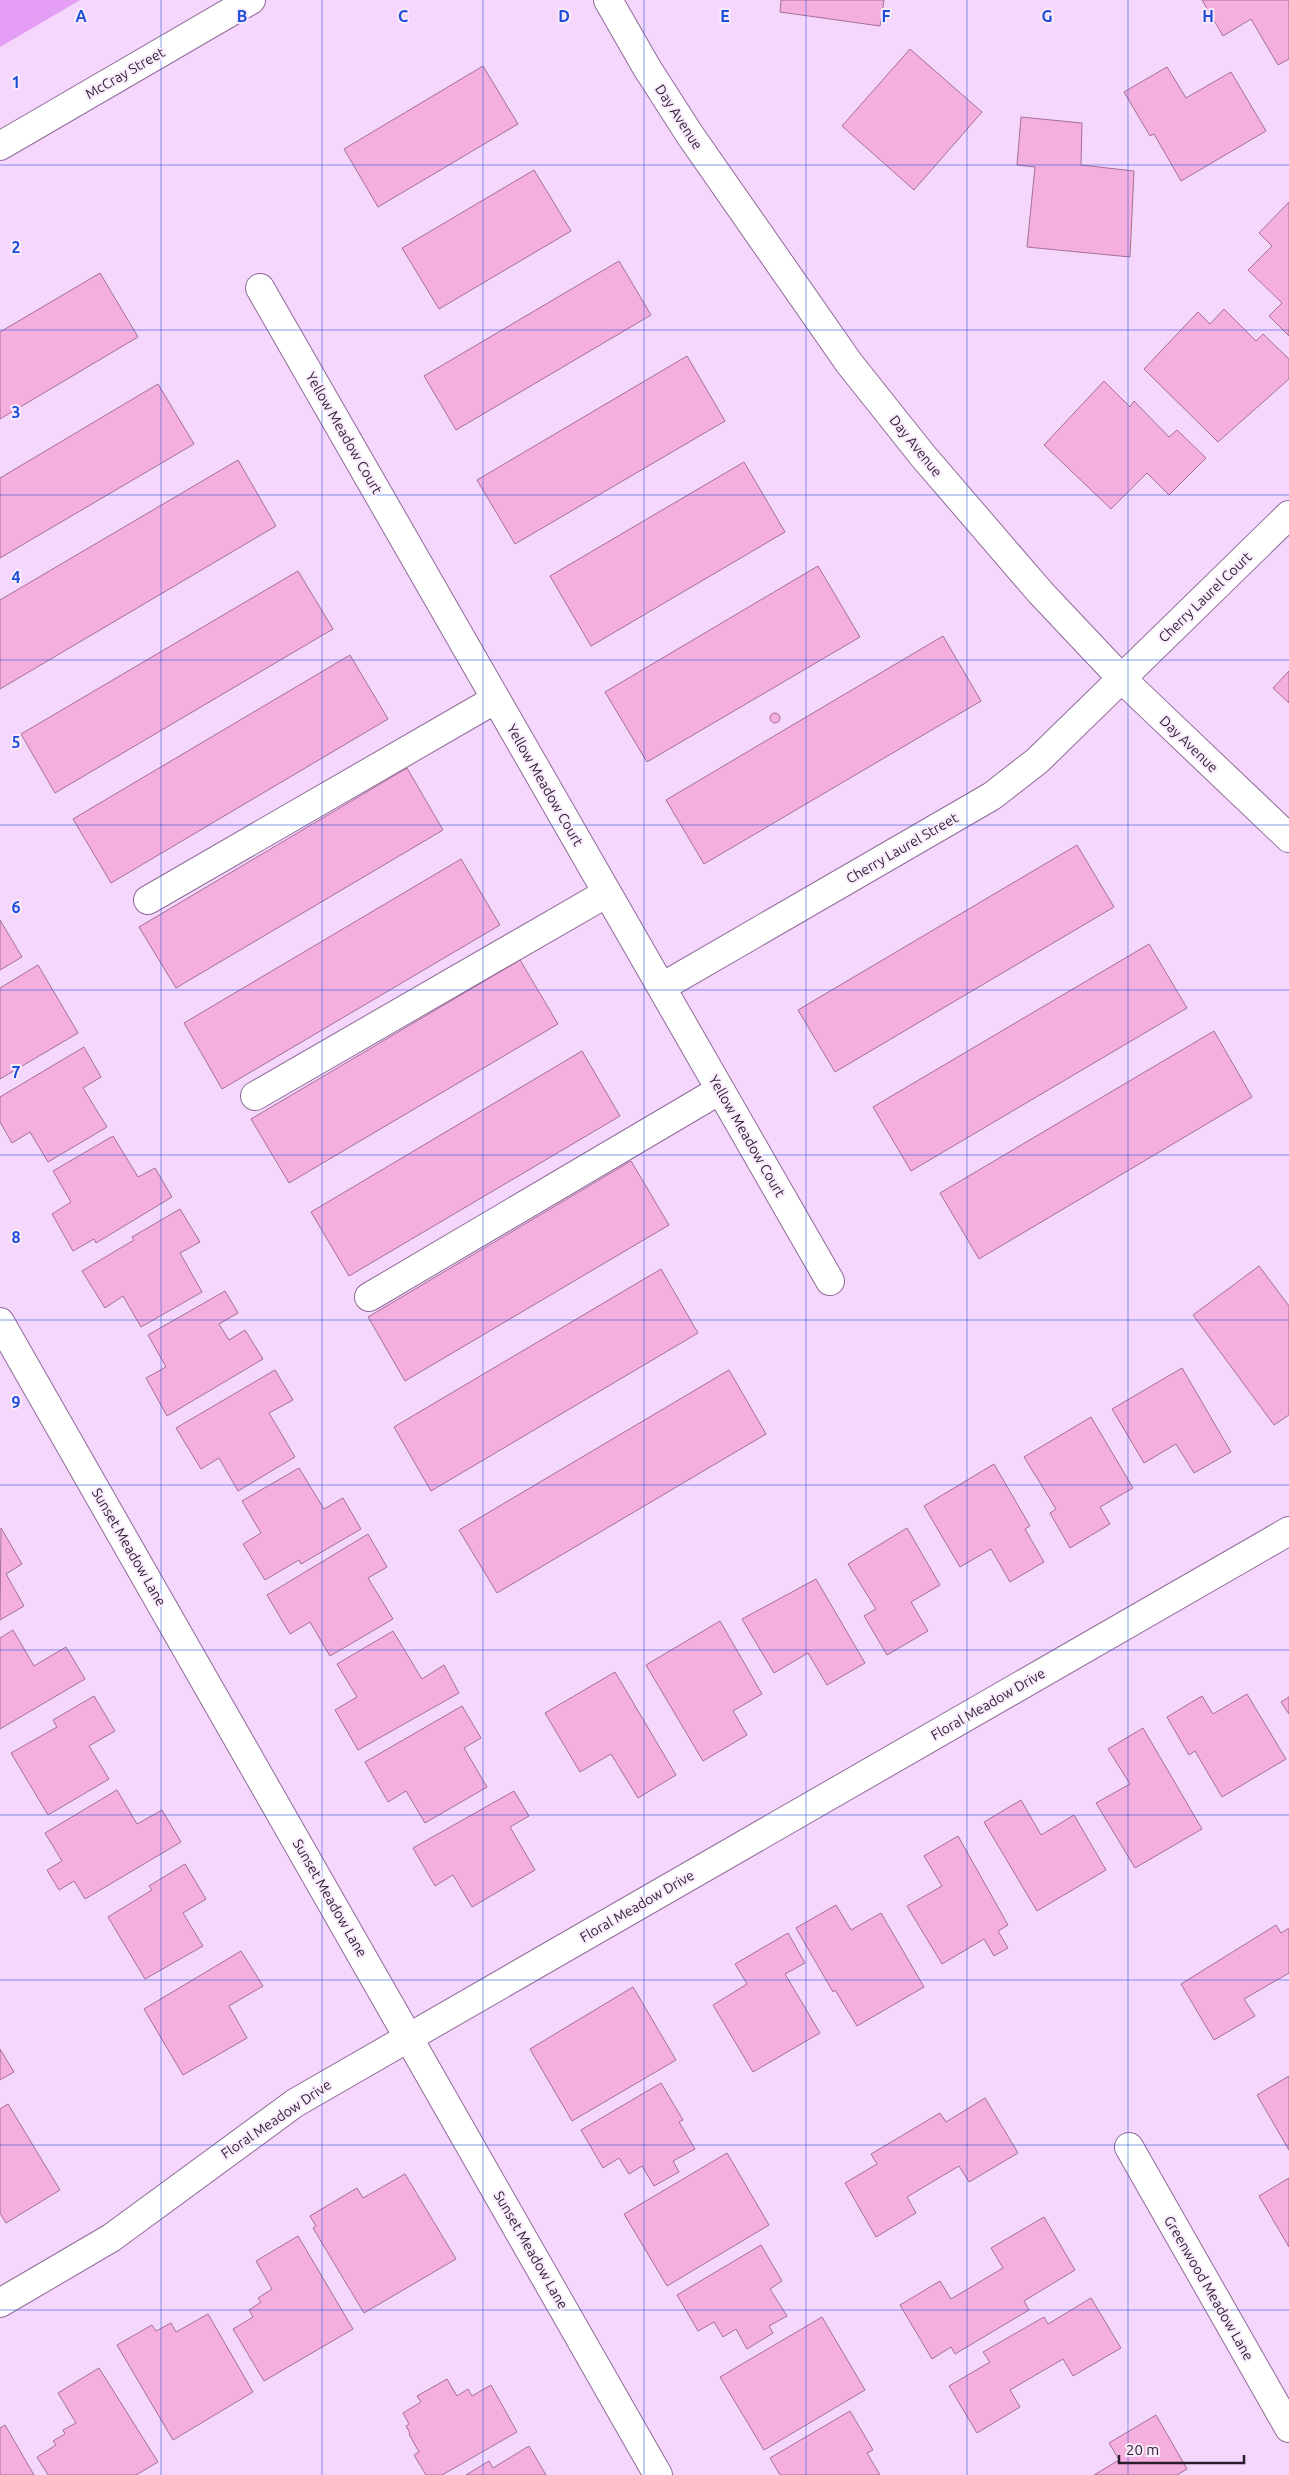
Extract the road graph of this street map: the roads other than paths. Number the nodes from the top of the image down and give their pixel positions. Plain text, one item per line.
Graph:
1 (250, 0) edge
2 (608, 0) edge
3 (0, 146) edge
4 (260, 288) dead end
5 (1289, 515) edge
6 (1122, 678) junction
7 (496, 699) junction
8 (1289, 838) edge
9 (607, 893) junction
10 (148, 900) dead end
11 (662, 987) junction
12 (720, 1090) junction
13 (255, 1096) dead end
14 (830, 1281) dead end
15 (369, 1297) dead end
16 (0, 1322) edge
17 (1289, 1532) edge
18 (410, 2036) junction
19 (1129, 2147) dead end
20 (0, 2303) edge
21 (1289, 2428) edge
22 (658, 2475) edge

1 - 3 street, McCray Street
2 - 6 street, Day Avenue
4 - 7 street, Yellow Meadow Court
5 - 6 street, Cherry Laurel Court
6 - 8 street, Day Avenue
6 - 11 street, Cherry Laurel Street
7 - 9 street, Yellow Meadow Court
7 - 10 street
9 - 11 street, Yellow Meadow Court
9 - 13 street
11 - 12 street, Yellow Meadow Court
12 - 14 street, Yellow Meadow Court
12 - 15 street
16 - 18 street, Sunset Meadow Lane
17 - 18 street, Floral Meadow Drive
18 - 20 street, Floral Meadow Drive
18 - 22 street, Sunset Meadow Lane
19 - 21 street, Greenwood Meadow Lane

